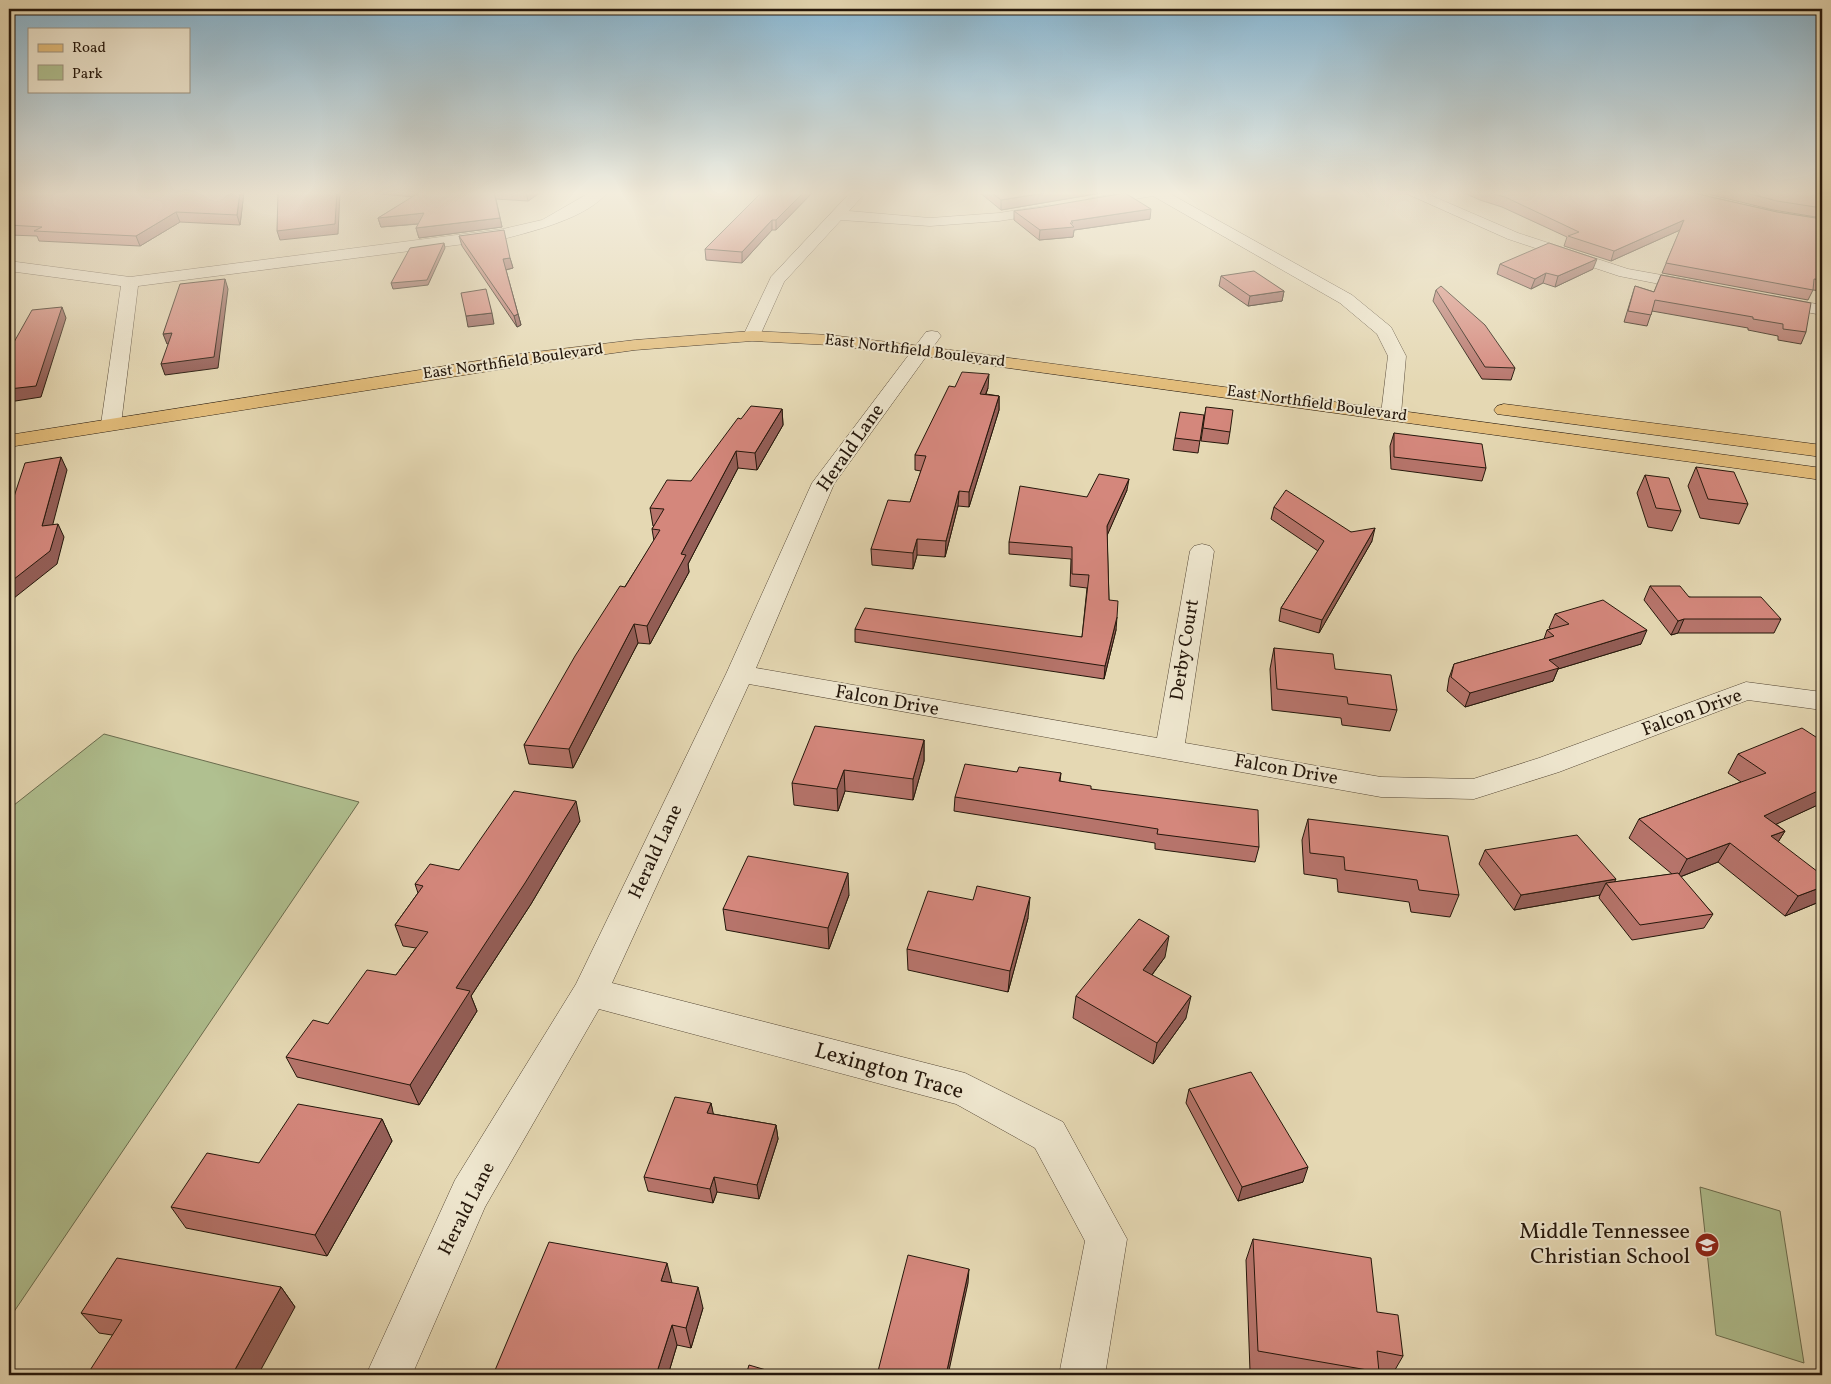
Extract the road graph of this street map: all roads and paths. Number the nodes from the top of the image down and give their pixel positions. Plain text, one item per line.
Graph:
1 (327, 257) edge
2 (799, 257) edge
3 (1271, 257) edge
4 (1575, 257) edge
5 (9, 266) edge
6 (130, 282) junction
7 (1710, 289) edge
8 (1757, 298) edge
9 (1822, 310) edge
10 (756, 329) junction
11 (926, 344) junction
12 (1201, 371) dead end
13 (1374, 393) dead end
14 (1412, 398) dead end
15 (1392, 405) junction
16 (1490, 408) dead end
17 (112, 416) junction
18 (9, 424) edge
19 (9, 441) edge
20 (1822, 451) edge
21 (1822, 474) edge
22 (1202, 551) dead end
23 (740, 674) junction
24 (1822, 701) edge
25 (1169, 750) junction
26 (590, 992) junction
27 (389, 1375) edge
28 (1082, 1375) edge

1 - 6 street
2 - 10 street
3 - 15 street
4 - 7 street
5 - 6 street
6 - 17 street
8 - 9 street
10 - 11 main road, East Northfield Boulevard
10 - 17 main road, East Northfield Boulevard
11 - 12 main road, East Northfield Boulevard
11 - 15 main road, East Northfield Boulevard
11 - 23 street, Herald Lane
13 - 15 main road, East Northfield Boulevard
14 - 15 main road, East Northfield Boulevard
15 - 21 main road, East Northfield Boulevard
16 - 20 main road
17 - 18 main road, East Northfield Boulevard
17 - 19 main road, East Northfield Boulevard
22 - 25 street, Derby Court
23 - 25 street, Falcon Drive
23 - 26 street, Herald Lane
24 - 25 street, Falcon Drive
26 - 27 street, Herald Lane
26 - 28 street, Lexington Trace

